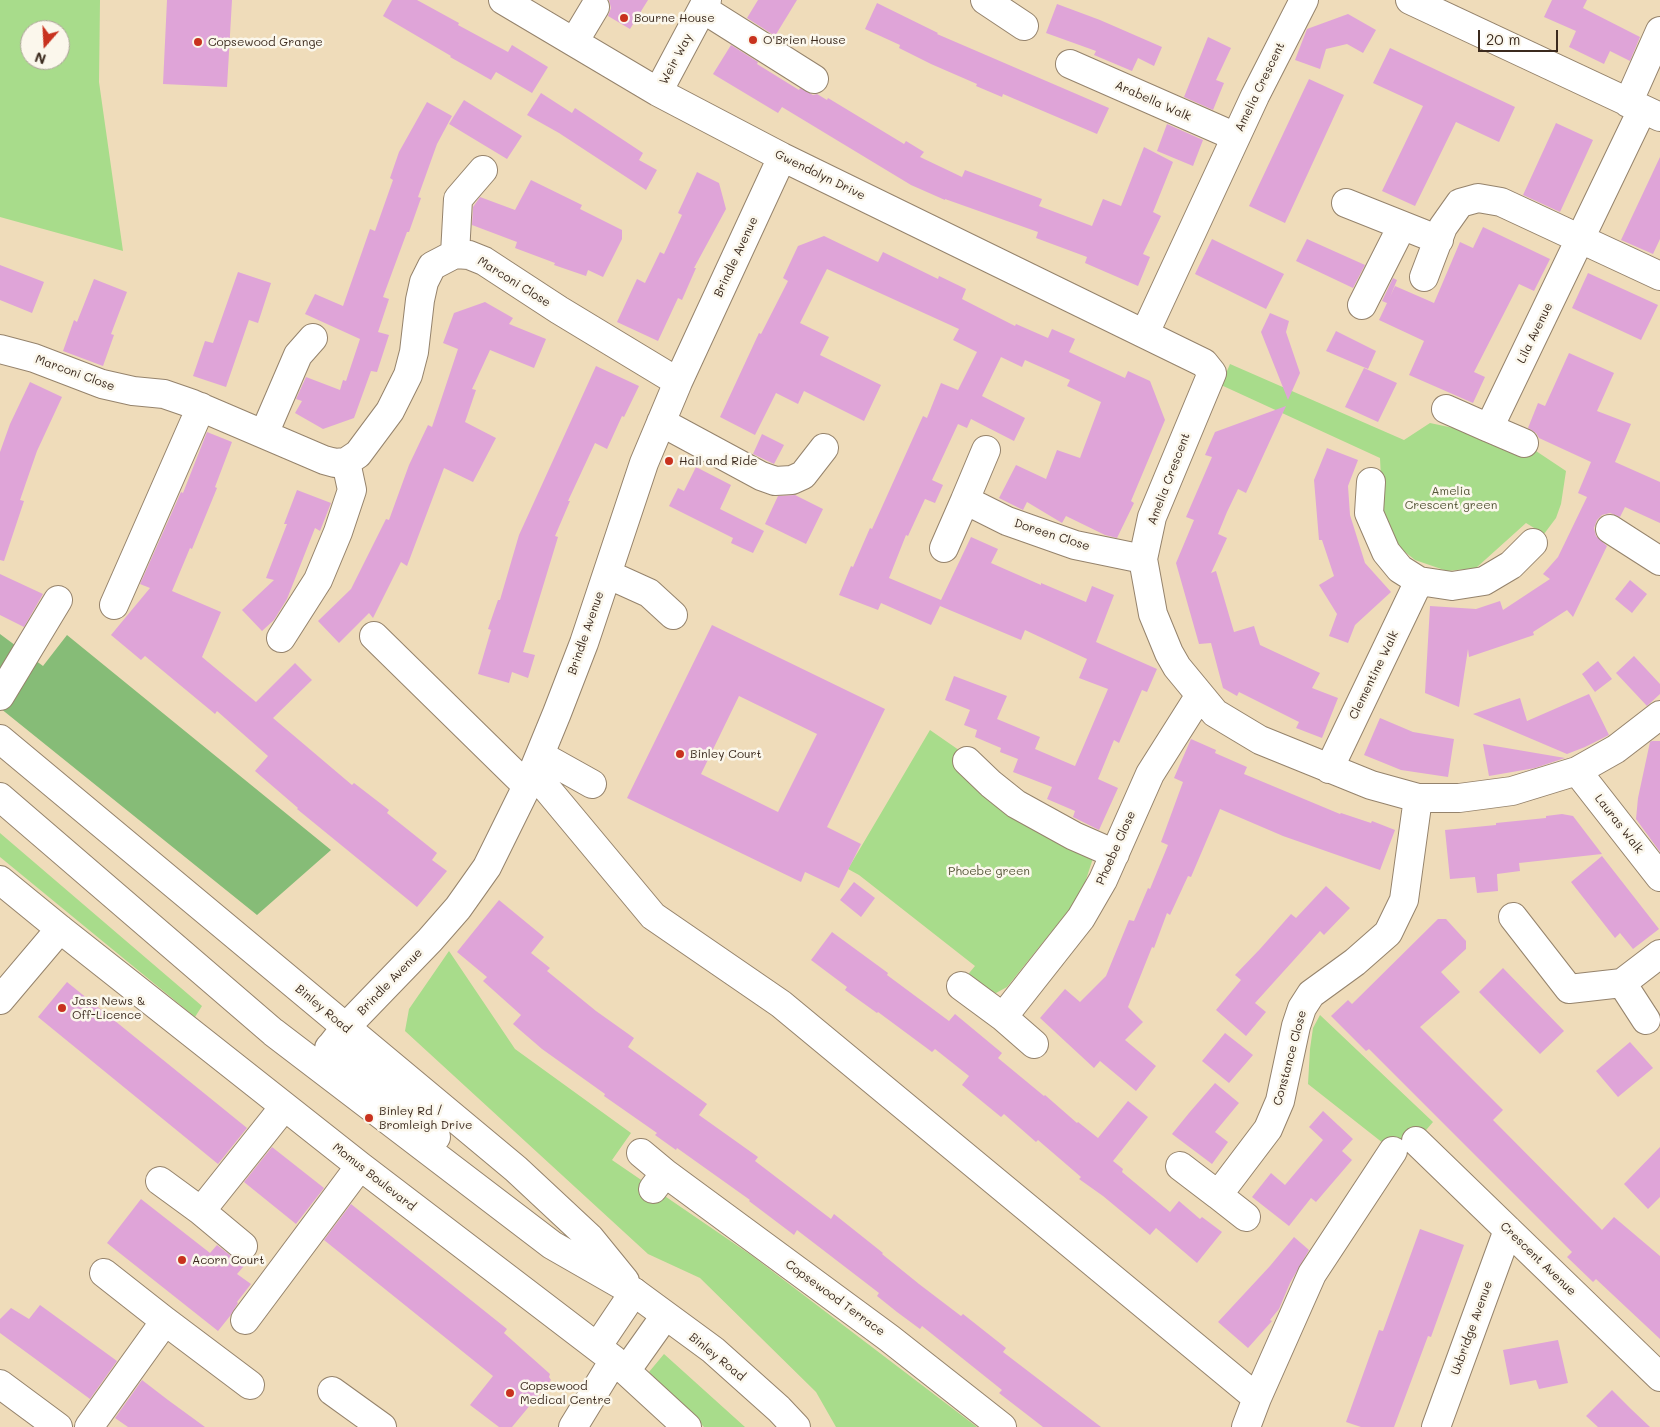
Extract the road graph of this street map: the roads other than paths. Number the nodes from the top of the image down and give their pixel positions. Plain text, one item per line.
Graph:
1 (503, 0) edge
2 (985, 0) edge
3 (1304, 0) edge
4 (1410, 0) edge
5 (705, 5) edge
6 (594, 7) dead end
7 (1024, 26) dead end
8 (1660, 31) edge
9 (574, 42) junction
10 (1070, 64) dead end
11 (814, 79) dead end
12 (658, 92) junction
13 (1644, 110) edge
14 (1236, 137) junction
15 (782, 157) junction
16 (483, 170) dead end
17 (1346, 203) dead end
18 (1402, 226) junction
19 (1581, 238) junction
20 (1438, 240) junction
21 (454, 254) junction
22 (1660, 276) edge
23 (1424, 277) dead end
24 (1362, 305) dead end
25 (1145, 333) junction
26 (313, 338) dead end
27 (0, 349) edge
28 (678, 382) junction
29 (201, 407) junction
30 (1446, 409) dead end
31 (661, 422) junction
32 (1489, 428) junction
33 (264, 434) junction
34 (1524, 443) dead end
35 (824, 448) dead end
36 (986, 450) dead end
37 (346, 462) junction
38 (1371, 482) dead end
39 (965, 500) junction
40 (1610, 529) dead end
41 (1533, 543) dead end
42 (944, 548) dead end
43 (1143, 559) junction
44 (1660, 561) edge
45 (607, 574) junction
46 (1419, 581) junction
47 (58, 600) dead end
48 (114, 605) dead end
49 (673, 615) dead end
50 (374, 636) dead end
51 (281, 638) dead end
52 (1200, 695) junction
53 (0, 696) edge
54 (1660, 714) edge
55 (0, 739) edge
56 (967, 761) dead end
57 (1329, 769) junction
58 (533, 771) junction
59 (1577, 771) junction
60 (592, 784) dead end
61 (0, 797) edge
62 (1418, 798) junction
63 (1114, 854) junction
64 (1660, 877) edge
65 (0, 880) edge
66 (1513, 918) dead end
67 (60, 929) junction
68 (1660, 954) edge
69 (1622, 983) junction
70 (961, 986) dead end
71 (0, 1000) edge
72 (1003, 1017) junction
73 (1646, 1020) dead end
74 (1034, 1044) dead end
75 (330, 1047) junction
76 (284, 1107) junction
77 (641, 1153) dead end
78 (360, 1166) junction
79 (1180, 1166) dead end
80 (160, 1182) dead end
81 (1218, 1195) junction
82 (201, 1211) junction
83 (1246, 1218) dead end
84 (1508, 1230) junction
85 (243, 1246) dead end
86 (104, 1273) dead end
87 (634, 1292) junction
88 (665, 1316) junction
89 (244, 1320) dead end
90 (165, 1321) junction
91 (613, 1359) junction
92 (1660, 1377) edge
93 (0, 1384) edge
94 (250, 1386) dead end
95 (332, 1391) dead end
96 (1256, 1398) junction
97 (58, 1427) edge
98 (89, 1427) edge
99 (382, 1427) edge
100 (573, 1427) edge
101 (687, 1427) edge
102 (796, 1427) edge
103 (1002, 1427) edge
104 (1246, 1427) edge
105 (1436, 1427) edge

1 - 9 street, Gwendolyn Drive
2 - 7 street
3 - 14 street, Amelia Crescent
4 - 13 street
5 - 11 street
5 - 12 street, Weir Way
6 - 9 street
8 - 13 street, Lila Avenue
9 - 12 street, Gwendolyn Drive
10 - 14 street, Arabella Walk
12 - 15 street, Gwendolyn Drive
13 - 19 street, Lila Avenue
14 - 25 street, Amelia Crescent
15 - 25 street, Gwendolyn Drive
15 - 28 street, Brindle Avenue
16 - 21 street
17 - 18 street
18 - 20 street
18 - 24 street
19 - 20 street
19 - 22 street
19 - 32 street, Lila Avenue
20 - 23 street
21 - 28 street, Marconi Close
21 - 37 street
25 - 43 street, Amelia Crescent
26 - 33 street
27 - 29 street, Marconi Close
28 - 31 street, Brindle Avenue
29 - 33 street, Marconi Close
29 - 48 street
30 - 32 street
31 - 35 street
31 - 45 street, Brindle Avenue
32 - 34 street
33 - 37 street, Marconi Close
36 - 39 street
37 - 51 street
38 - 46 street
39 - 42 street
39 - 43 street, Doreen Close
40 - 44 street
41 - 46 street
43 - 52 street, Amelia Crescent
45 - 49 street
45 - 58 street, Brindle Avenue
46 - 57 street, Clementine Walk
47 - 53 street
50 - 58 street
52 - 57 street, Amelia Crescent
52 - 63 street, Phoebe Close
54 - 59 street, Amelia Crescent
55 - 75 street, Binley Road
56 - 63 street
57 - 62 street, Amelia Crescent
58 - 60 street
58 - 75 street, Brindle Avenue
58 - 96 street
59 - 62 street, Amelia Crescent
59 - 64 street, Lauras Walk
61 - 75 street, Binley Road
62 - 81 street, Constance Close
63 - 72 street, Phoebe Close
65 - 67 street, Momus Boulevard
66 - 69 street
67 - 71 street
67 - 76 street, Momus Boulevard
68 - 69 street
69 - 73 street
70 - 72 street
72 - 74 street
75 - 87 street, Binley Road
75 - 87 street, Binley Road
76 - 78 street, Momus Boulevard
76 - 82 street
77 - 103 street, Copsewood Terrace
78 - 89 street
78 - 91 street, Momus Boulevard
79 - 81 street
80 - 82 street
81 - 83 street
82 - 85 street
84 - 92 street, Crescent Avenue
84 - 96 street, Crescent Avenue
84 - 105 street, Uxbridge Avenue
86 - 90 street
87 - 88 street, Binley Road
87 - 91 street
88 - 91 street
88 - 102 street, Binley Road
90 - 94 street
90 - 98 street
91 - 100 street
91 - 101 street, Momus Boulevard
93 - 97 street
95 - 99 street
96 - 104 street

